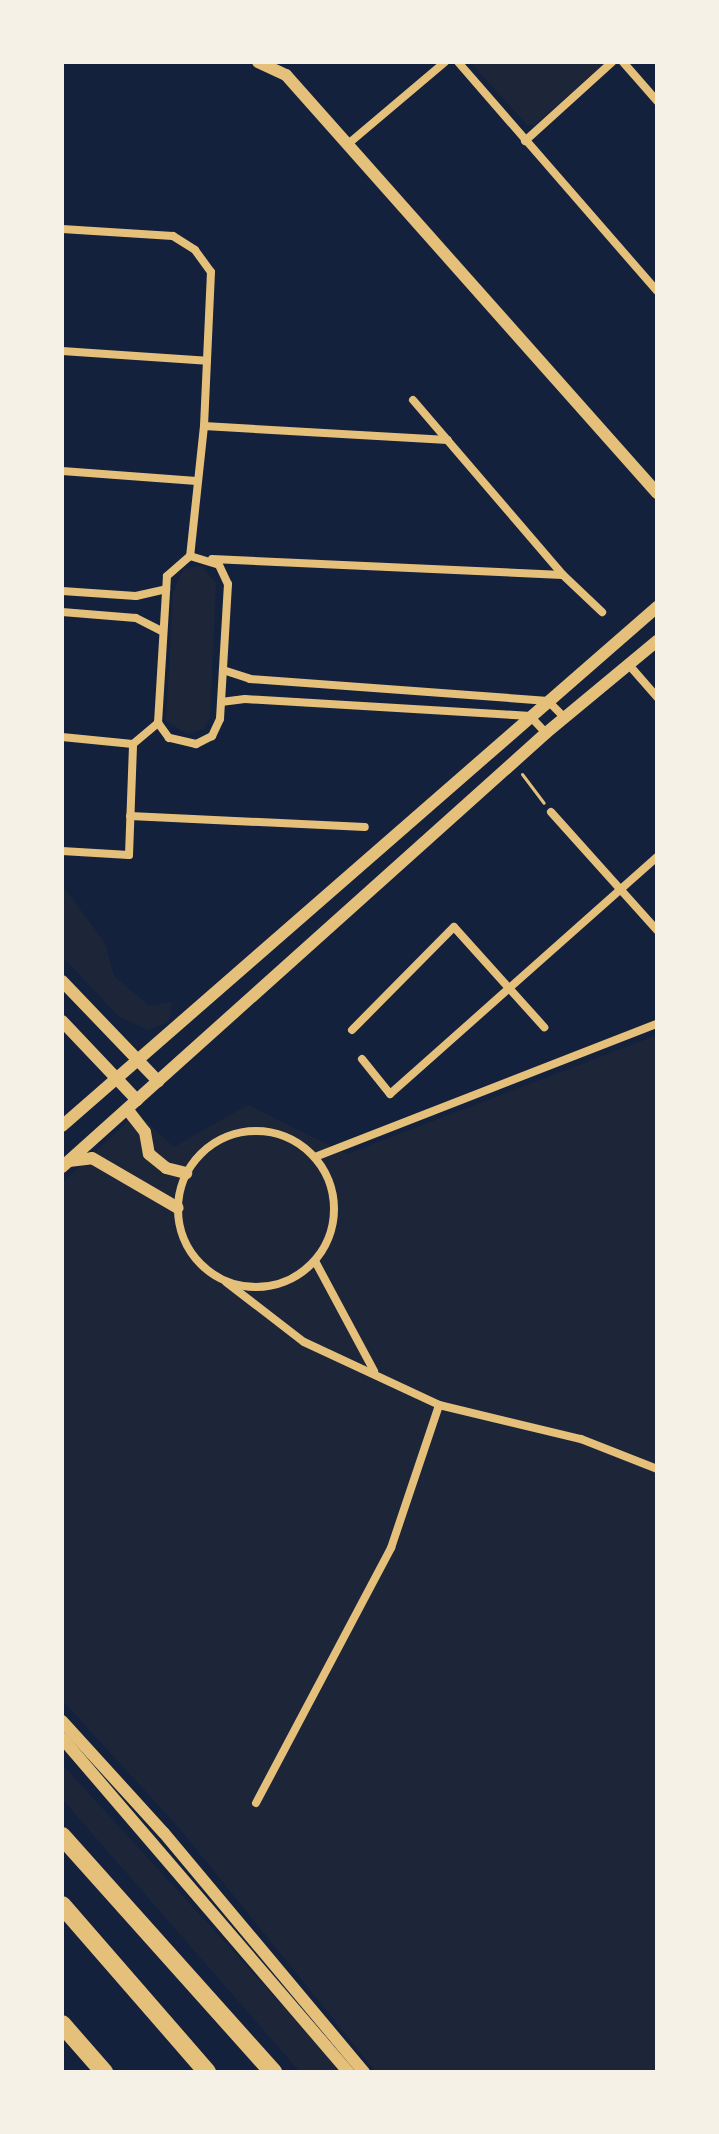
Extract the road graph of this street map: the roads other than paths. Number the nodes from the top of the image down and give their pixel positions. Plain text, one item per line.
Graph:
1 (258, 62) edge
2 (445, 62) edge
3 (458, 62) edge
4 (612, 62) edge
5 (623, 62) edge
6 (657, 101) edge
7 (525, 141) junction
8 (348, 144) junction
9 (62, 229) edge
10 (657, 291) edge
11 (62, 351) edge
12 (207, 361) junction
13 (413, 400) dead end
14 (204, 426) junction
15 (448, 440) junction
16 (62, 471) edge
17 (197, 481) junction
18 (657, 493) edge
19 (190, 556) junction
20 (211, 559) junction
21 (563, 575) junction
22 (166, 589) junction
23 (62, 591) edge
24 (657, 607) edge
25 (62, 612) edge
26 (602, 612) dead end
27 (162, 631) junction
28 (657, 641) edge
29 (629, 665) junction
30 (223, 670) junction
31 (657, 697) edge
32 (548, 701) junction
33 (221, 702) junction
34 (530, 716) junction
35 (565, 718) junction
36 (158, 723) junction
37 (546, 733) junction
38 (62, 737) edge
39 (133, 744) junction
40 (551, 812) road end
41 (130, 816) junction
42 (365, 827) dead end
43 (62, 851) edge
44 (657, 857) edge
45 (622, 889) junction
46 (657, 930) edge
47 (62, 981) edge
48 (509, 989) junction
49 (62, 1021) edge
50 (657, 1024) edge
51 (544, 1027) dead end
52 (352, 1030) dead end
53 (362, 1059) dead end
54 (137, 1060) junction
55 (117, 1079) junction
56 (158, 1081) junction
57 (137, 1100) junction
58 (127, 1109) junction
59 (62, 1126) edge
60 (315, 1157) junction
61 (66, 1164) edge
62 (186, 1173) junction
63 (178, 1208) junction
64 (315, 1261) junction
65 (225, 1281) junction
66 (374, 1371) junction
67 (439, 1405) junction
68 (657, 1469) edge
69 (62, 1721) edge
70 (62, 1738) edge
71 (256, 1803) dead end
72 (62, 1836) edge
73 (62, 1905) edge
74 (62, 2024) edge
75 (104, 2072) edge
76 (207, 2072) edge
77 (273, 2072) edge
78 (348, 2072) edge
79 (364, 2072) edge

1 - 8 street
2 - 8 street
3 - 7 street
4 - 7 street
5 - 6 street
7 - 10 street
8 - 18 street
9 - 12 street
11 - 12 street
12 - 14 street
13 - 15 street
14 - 15 street
14 - 17 street
15 - 21 street
16 - 17 street
17 - 19 street
19 - 20 street
19 - 22 street
20 - 21 street
20 - 30 street
21 - 26 street
22 - 23 street
22 - 27 street
24 - 32 street
25 - 27 street
27 - 36 street
28 - 29 street
29 - 31 street
29 - 35 street
30 - 32 street
30 - 33 street
32 - 34 street
32 - 35 street
33 - 34 street
33 - 36 street
34 - 37 street
34 - 54 street
35 - 37 street
36 - 39 street
37 - 56 street
38 - 39 street
39 - 41 street
40 - 45 street
41 - 42 street
41 - 43 street
44 - 45 street
45 - 46 street
45 - 48 street
47 - 54 street
48 - 51 street
48 - 52 street
48 - 53 street
49 - 55 street
50 - 60 street
54 - 55 street
54 - 56 street
55 - 57 street
55 - 59 street
56 - 57 street
57 - 58 street
58 - 61 street
58 - 62 street
60 - 62 street
60 - 64 street
61 - 63 street
62 - 63 street
63 - 65 street
64 - 65 street
64 - 66 street
65 - 66 street
66 - 67 street
67 - 68 street
67 - 71 street
69 - 79 street
70 - 78 street
72 - 77 highway
73 - 76 highway
74 - 75 highway

